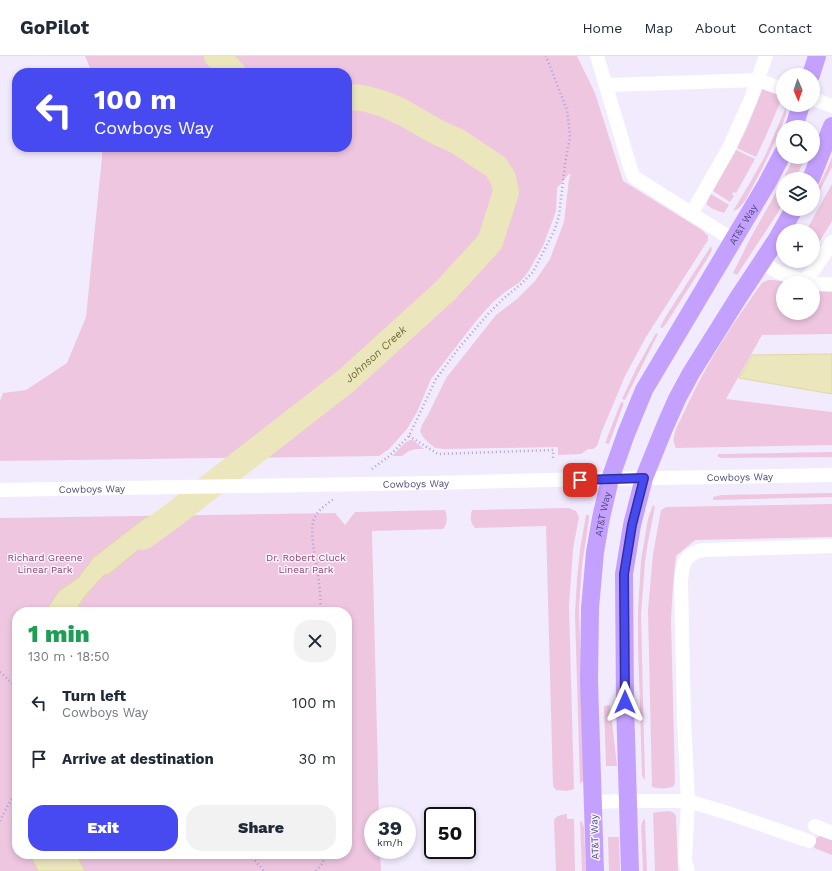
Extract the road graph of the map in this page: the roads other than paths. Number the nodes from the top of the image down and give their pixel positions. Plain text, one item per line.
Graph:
1 (597, 56) edge
2 (766, 56) edge
3 (817, 56) edge
4 (814, 68) edge
5 (758, 80) junction
6 (606, 85) junction
7 (776, 86) edge
8 (820, 102) edge
9 (832, 106) edge
10 (832, 126) edge
11 (777, 164) edge
12 (814, 172) edge
13 (691, 214) junction
14 (790, 216) edge
15 (733, 240) junction
16 (832, 242) edge
17 (762, 262) junction
18 (789, 276) edge
19 (812, 276) edge
20 (820, 283) edge
21 (832, 284) edge
22 (832, 475) edge
23 (644, 478) junction
24 (610, 479) junction
25 (0, 490) edge
26 (832, 546) edge
27 (628, 801) junction
28 (688, 801) junction
29 (594, 802) junction
30 (815, 826) dead end
31 (832, 833) edge
32 (809, 841) dead end
33 (596, 871) edge
34 (630, 871) edge
35 (688, 871) edge

1 - 6 street
2 - 5 street
3 - 4 main road
5 - 6 street
5 - 7 street
5 - 13 street
6 - 13 street
8 - 9 street
10 - 12 main road
11 - 15 main road, AT&T Way
13 - 15 street
14 - 17 main road
15 - 24 main road, AT&T Way
16 - 19 street
17 - 18 street
17 - 23 main road
20 - 21 street
22 - 23 street, Cowboys Way
23 - 24 street, Cowboys Way
23 - 27 main road
24 - 25 street, Cowboys Way
24 - 29 main road, AT&T Way
26 - 28 street
27 - 28 street
27 - 29 street
27 - 34 main road
28 - 32 street
28 - 35 street
29 - 33 main road, AT&T Way
30 - 31 street

